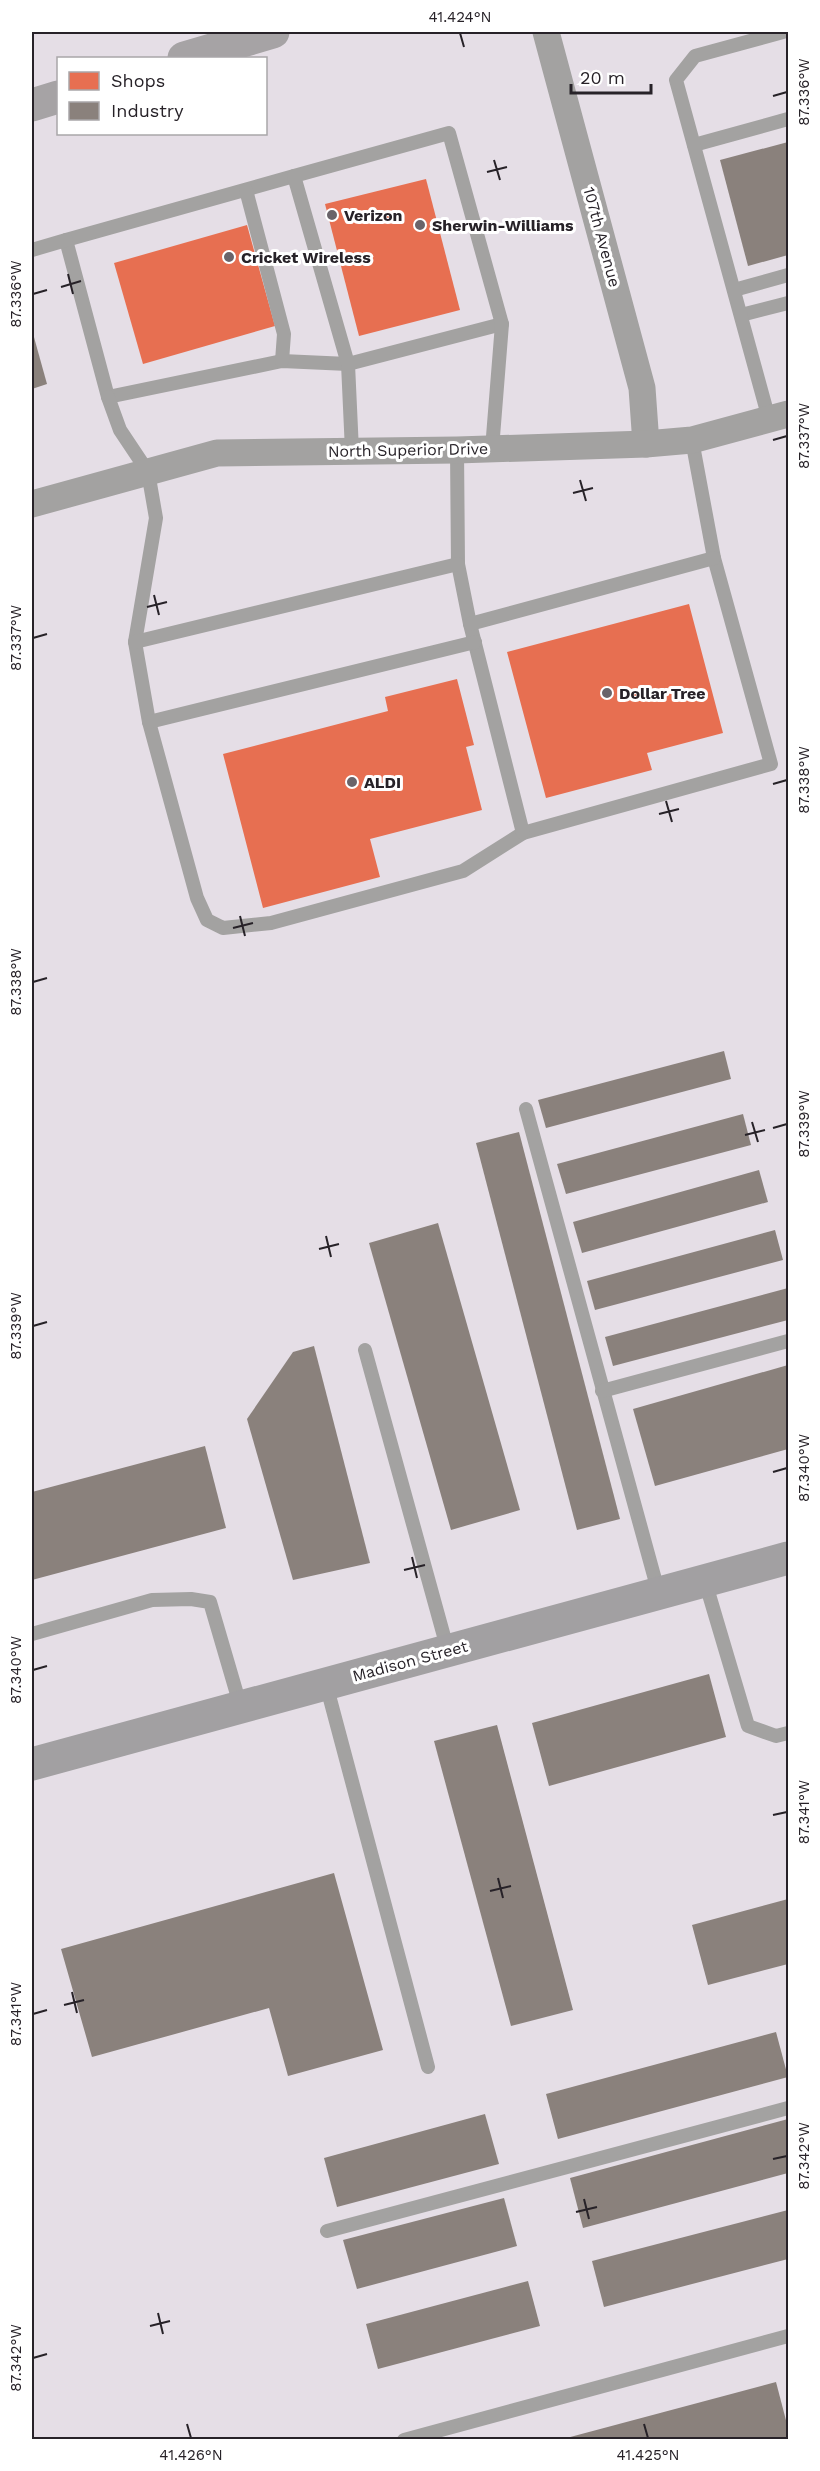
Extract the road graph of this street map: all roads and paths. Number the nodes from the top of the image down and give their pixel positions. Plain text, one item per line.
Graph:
1 (273, 32) edge
2 (546, 32) edge
3 (783, 32) edge
4 (187, 57) edge
5 (57, 97) edge
6 (32, 105) edge
7 (789, 119) edge
8 (694, 145) junction
9 (294, 176) junction
10 (246, 190) junction
11 (66, 240) junction
12 (32, 250) edge
13 (789, 275) edge
14 (734, 290) junction
15 (789, 303) edge
16 (741, 315) junction
17 (502, 324) junction
18 (282, 361) junction
19 (348, 364) junction
20 (108, 397) junction
21 (779, 416) edge
22 (692, 440) junction
23 (646, 444) junction
24 (492, 449) junction
25 (457, 450) junction
26 (352, 451) junction
27 (148, 472) junction
28 (32, 504) edge
29 (714, 558) junction
30 (458, 564) junction
31 (470, 624) junction
32 (135, 642) junction
33 (475, 642) junction
34 (149, 722) junction
35 (523, 832) junction
36 (526, 1109) dead end
37 (789, 1341) edge
38 (365, 1350) dead end
39 (602, 1391) junction
40 (789, 1558) edge
41 (705, 1581) junction
42 (659, 1594) junction
43 (32, 1634) edge
44 (448, 1651) junction
45 (326, 1684) junction
46 (241, 1708) junction
47 (789, 1733) edge
48 (32, 1764) edge
49 (428, 2067) dead end
50 (789, 2108) edge
51 (327, 2231) dead end
52 (789, 2336) edge
53 (404, 2439) edge

1 - 4 main road
2 - 23 street, 107th Avenue
3 - 8 lane
5 - 6 main road
7 - 8 lane
8 - 14 lane
9 - 10 lane
9 - 17 lane
9 - 19 lane
10 - 11 lane
10 - 18 lane
11 - 12 lane
11 - 20 lane
13 - 14 lane
14 - 16 lane
15 - 16 lane
16 - 21 lane
17 - 19 lane
17 - 24 lane
18 - 19 lane
18 - 20 lane
19 - 26 lane
20 - 27 lane
21 - 22 street, North Superior Drive
22 - 23 street, North Superior Drive
22 - 29 lane
23 - 24 street, North Superior Drive
24 - 25 street, North Superior Drive
25 - 26 street, North Superior Drive
25 - 30 lane
26 - 27 street, North Superior Drive
27 - 28 street, North Superior Drive
27 - 32 lane
29 - 31 lane
29 - 35 lane
30 - 31 lane
30 - 32 lane
31 - 33 lane
32 - 34 lane
33 - 34 lane
33 - 35 lane
34 - 35 lane
36 - 39 lane
37 - 39 lane
38 - 44 lane
39 - 42 lane
40 - 41 street, Madison Street
41 - 42 street, Madison Street
41 - 47 lane
42 - 44 street, Madison Street
43 - 46 lane
44 - 45 street, Madison Street
45 - 46 street, Madison Street
45 - 49 lane
46 - 48 street, Madison Street
50 - 51 lane
52 - 53 lane

